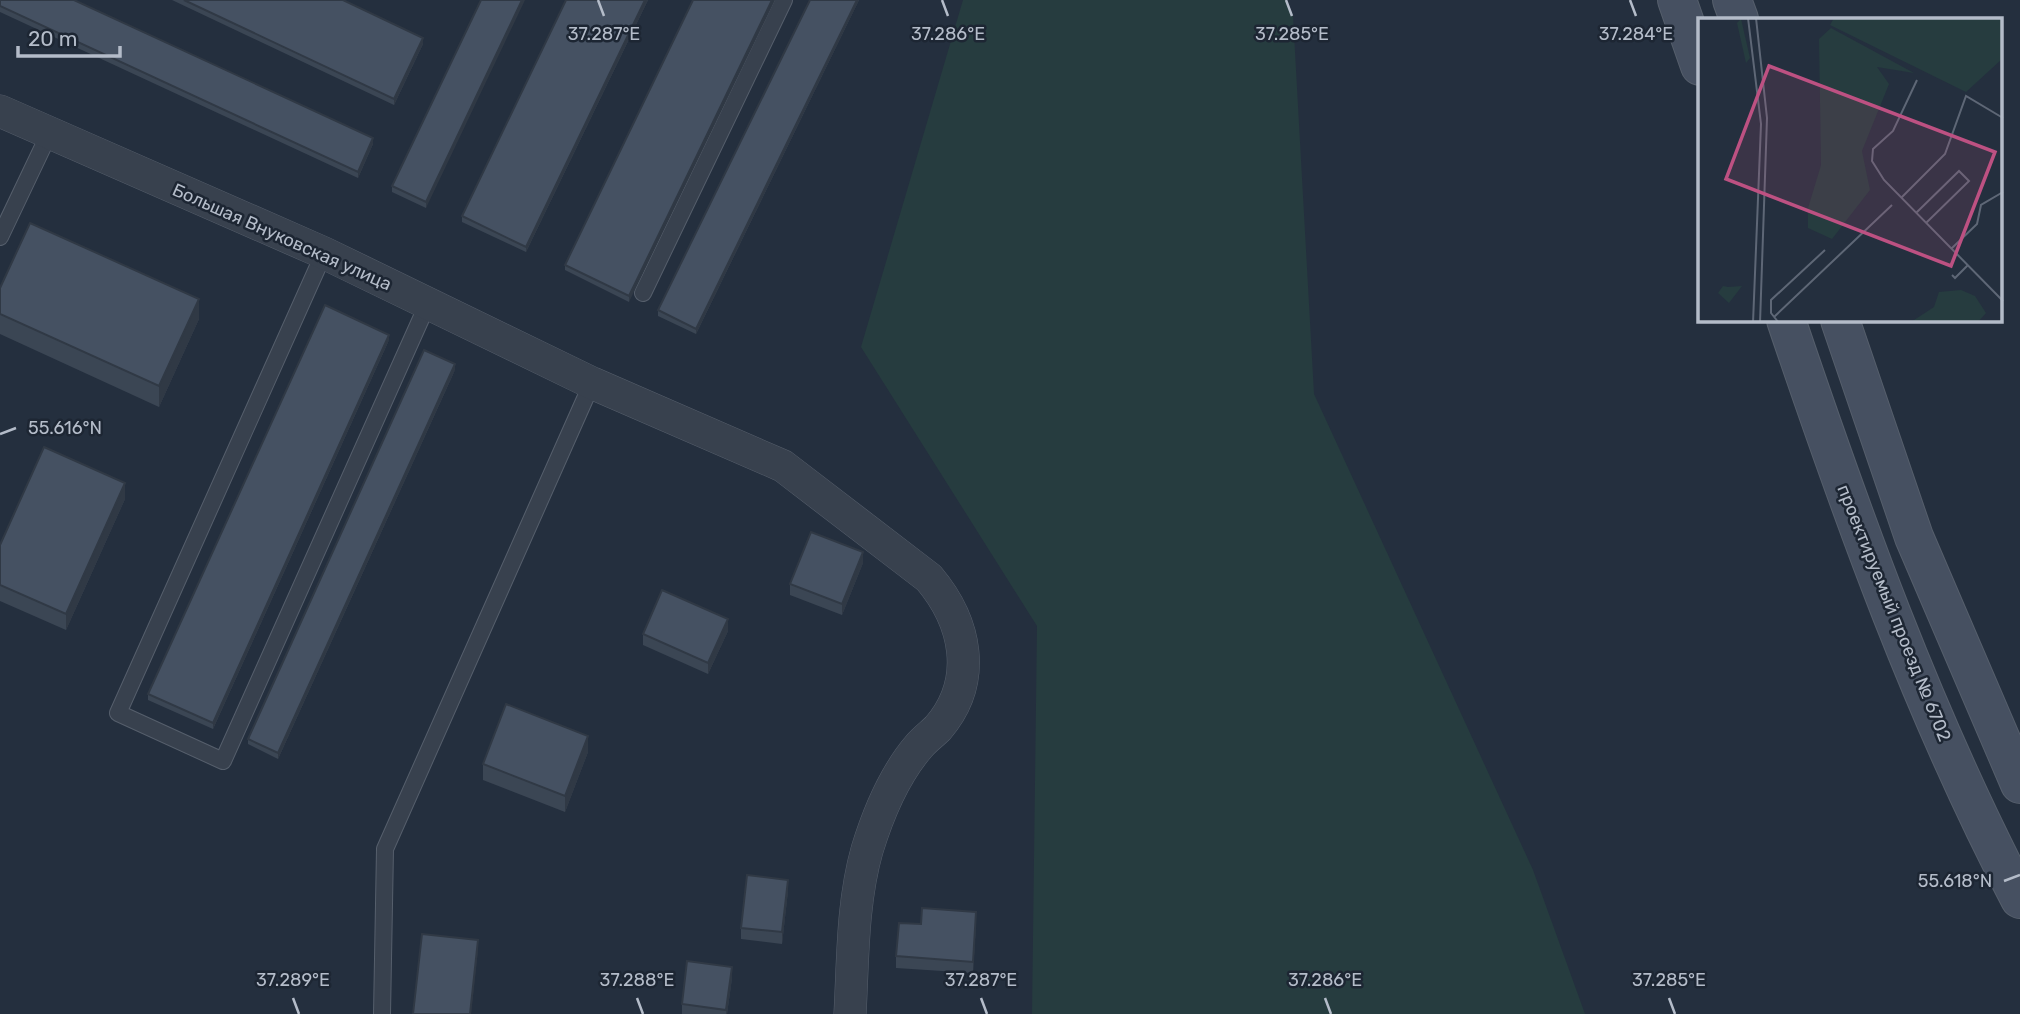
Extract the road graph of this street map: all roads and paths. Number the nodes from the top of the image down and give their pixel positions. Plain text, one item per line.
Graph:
1 (784, 0) edge
2 (1677, 0) edge
3 (1732, 0) edge
4 (1739, 18) edge
5 (1698, 60) edge
6 (0, 111) edge
7 (49, 134) junction
8 (0, 237) edge
9 (324, 253) junction
10 (643, 293) dead end
11 (428, 303) junction
12 (1787, 322) edge
13 (1841, 322) edge
14 (592, 383) junction
15 (2020, 784) edge
16 (2020, 899) edge
17 (382, 1014) edge
18 (850, 1014) edge

1 - 10 lane
2 - 5 main road
3 - 4 main road
6 - 7 street, Большая Внуковская улица
7 - 8 lane
7 - 9 street, Большая Внуковская улица
9 - 11 street, Большая Внуковская улица
9 - 11 lane
11 - 14 street, Большая Внуковская улица
12 - 16 main road, проектируемый проезд № 6702
13 - 15 main road
14 - 17 lane
14 - 18 street, Большая Внуковская улица

